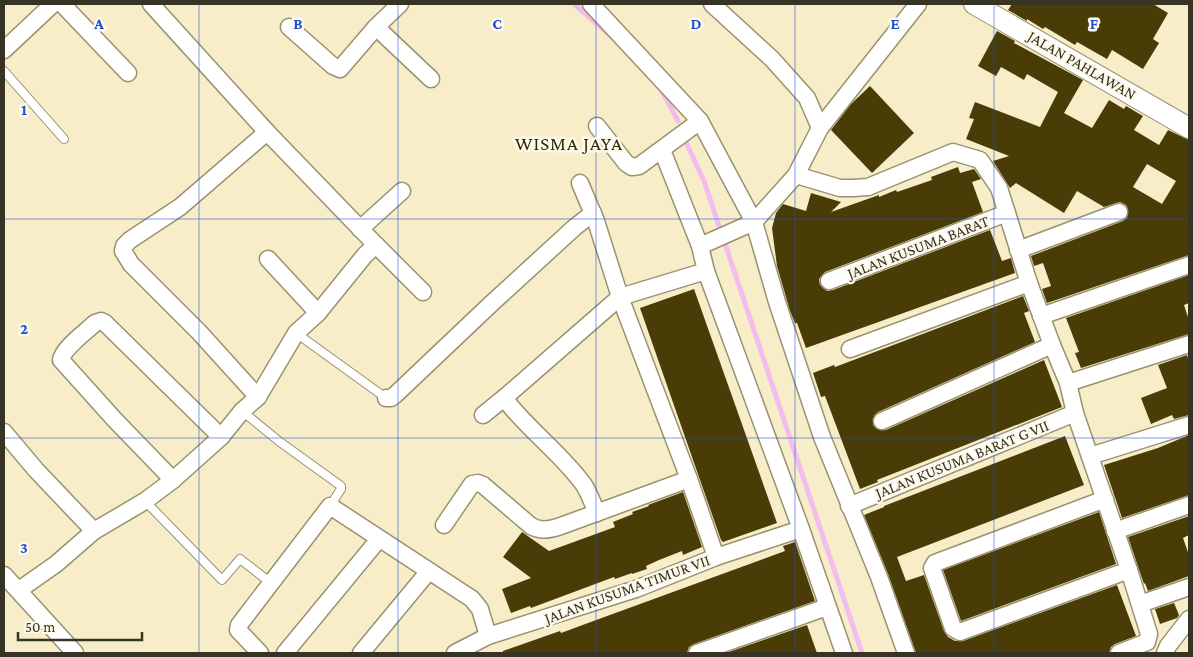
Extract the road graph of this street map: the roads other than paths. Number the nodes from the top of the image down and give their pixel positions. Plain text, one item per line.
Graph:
1 (52, 4) edge
2 (62, 4) edge
3 (151, 4) edge
4 (400, 4) edge
5 (591, 4) edge
6 (712, 4) edge
7 (918, 4) edge
8 (974, 4) edge
9 (289, 27) dead end
10 (376, 27) junction
11 (4, 50) edge
12 (4, 71) edge
13 (128, 73) dead end
14 (431, 79) dead end
15 (700, 121) junction
16 (598, 126) dead end
17 (820, 128) junction
18 (1189, 128) edge
19 (267, 132) junction
20 (64, 139) dead end
21 (662, 150) junction
22 (796, 175) junction
23 (580, 183) dead end
24 (402, 191) dead end
25 (1120, 212) dead end
26 (593, 213) junction
27 (1006, 213) junction
28 (754, 222) junction
29 (360, 229) junction
30 (706, 244) junction
31 (376, 245) junction
32 (1018, 250) junction
33 (268, 259) dead end
34 (1189, 265) edge
35 (706, 272) junction
36 (829, 281) dead end
37 (1029, 283) junction
38 (423, 292) dead end
39 (620, 297) junction
40 (318, 313) junction
41 (1041, 316) junction
42 (296, 333) junction
43 (1189, 344) edge
44 (1052, 346) junction
45 (850, 350) dead end
46 (1068, 383) junction
47 (258, 397) junction
48 (386, 398) joint
49 (504, 398) junction
50 (242, 411) junction
51 (1075, 413) junction
52 (483, 416) dead end
53 (882, 421) dead end
54 (1189, 425) edge
55 (4, 432) edge
56 (221, 437) junction
57 (1090, 456) junction
58 (173, 480) junction
59 (689, 480) junction
60 (1105, 499) junction
61 (145, 501) junction
62 (1189, 505) edge
63 (330, 506) junction
64 (849, 506) junction
65 (597, 513) junction
66 (444, 525) dead end
67 (800, 529) junction
68 (1115, 531) junction
69 (94, 532) junction
70 (379, 539) junction
71 (716, 557) junction
72 (1129, 570) junction
73 (429, 571) junction
74 (4, 575) edge
75 (271, 583) junction
76 (1189, 587) edge
77 (19, 590) junction
78 (1140, 604) junction
79 (828, 607) junction
80 (1189, 619) edge
81 (488, 636) junction
82 (75, 653) edge
83 (260, 653) edge
84 (285, 653) edge
85 (360, 653) edge
86 (455, 653) edge
87 (696, 653) edge
88 (844, 653) edge
89 (906, 653) edge
90 (1119, 653) edge
91 (1165, 653) edge

1 - 11 street
2 - 13 street
3 - 19 street
4 - 10 street
5 - 15 street
6 - 17 street
7 - 17 street
8 - 18 street, JALAN PAHLAWAN
9 - 10 street
10 - 14 street
12 - 20 lane
15 - 21 street
15 - 28 street
16 - 21 street
17 - 22 street
19 - 29 street
19 - 47 street
21 - 30 street
22 - 27 street
22 - 28 street
23 - 26 street
24 - 29 street
25 - 32 street
26 - 39 street
26 - 48 street
27 - 32 street
27 - 36 street, JALAN KUSUMA BARAT
28 - 30 street
28 - 64 street
29 - 31 street
30 - 35 street
31 - 38 street
31 - 40 street
32 - 37 street
33 - 40 street
34 - 41 street
35 - 39 street
35 - 67 street
37 - 41 street
37 - 45 street
39 - 49 street
39 - 59 street
40 - 42 street
41 - 44 street
42 - 47 street
42 - 48 lane
43 - 46 street
44 - 46 street
44 - 53 street
46 - 51 street
47 - 50 street
49 - 52 street
49 - 65 street
50 - 56 street
50 - 63 lane
51 - 57 street
51 - 64 street, JALAN KUSUMA BARAT G VII
54 - 57 street
55 - 69 street
56 - 58 street
56 - 58 street
57 - 60 street
58 - 61 street
59 - 65 street
59 - 71 street
60 - 68 street
60 - 72 street
61 - 69 street
61 - 75 lane
62 - 68 street
63 - 70 street
63 - 75 street
64 - 89 street
65 - 66 street
67 - 71 street, JALAN KUSUMA TIMUR VII
67 - 79 street
68 - 72 street
69 - 77 street
70 - 73 street
70 - 84 street
71 - 81 street, JALAN KUSUMA TIMUR VII
72 - 78 street
73 - 81 street
73 - 85 street
74 - 77 street
75 - 83 street
76 - 78 street
77 - 82 street
78 - 90 street
79 - 87 street
79 - 88 street
80 - 91 street
81 - 86 street, JALAN KUSUMA TIMUR VII

